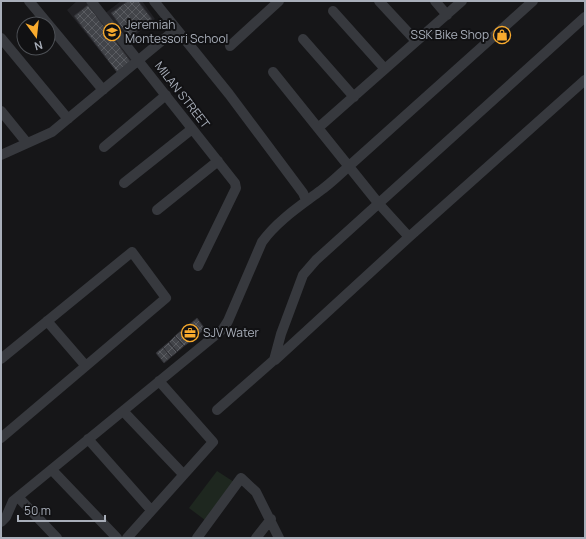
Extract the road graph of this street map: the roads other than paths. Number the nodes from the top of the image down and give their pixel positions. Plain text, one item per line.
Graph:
1 (29, 1) edge
2 (91, 1) edge
3 (154, 1) edge
4 (279, 1) edge
5 (379, 1) edge
6 (434, 1) edge
7 (462, 1) edge
8 (534, 1) edge
9 (333, 11) dead end
10 (447, 15) junction
11 (585, 17) edge
12 (176, 29) junction
13 (1, 38) edge
14 (303, 39) dead end
15 (416, 41) junction
16 (230, 46) dead end
17 (139, 61) junction
18 (385, 69) junction
19 (273, 72) dead end
20 (585, 80) edge
21 (103, 90) junction
22 (166, 96) junction
23 (354, 97) junction
24 (1, 111) edge
25 (68, 120) junction
26 (318, 128) junction
27 (192, 129) junction
28 (27, 143) junction
29 (104, 147) dead end
30 (1, 155) edge
31 (218, 161) junction
32 (348, 167) junction
33 (124, 183) dead end
34 (306, 200) junction
35 (379, 204) junction
36 (157, 210) dead end
37 (409, 237) junction
38 (198, 266) dead end
39 (47, 321) junction
40 (1, 359) edge
41 (274, 360) junction
42 (86, 365) junction
43 (159, 381) junction
44 (217, 410) dead end
45 (123, 411) junction
46 (1, 438) edge
47 (88, 440) junction
48 (52, 470) junction
49 (183, 474) junction
50 (15, 499) junction
51 (1, 502) edge
52 (151, 510) junction
53 (271, 520) junction
54 (1, 522) edge
55 (57, 538) edge
56 (117, 538) edge
57 (127, 538) edge
58 (197, 538) edge
59 (256, 538) edge
60 (279, 538) edge

1 - 21 street
2 - 17 street, MILAN STREET
3 - 12 street
4 - 16 street
5 - 15 street
6 - 10 street
7 - 10 street
8 - 32 street
9 - 18 street
10 - 15 street
11 - 35 street
12 - 17 street
12 - 34 street
13 - 25 street
14 - 23 street
15 - 18 street
17 - 21 street
17 - 22 street, MILAN STREET
18 - 23 street
19 - 26 street
20 - 37 street
21 - 25 street
22 - 27 street, MILAN STREET
22 - 29 street
23 - 26 street
24 - 28 street
25 - 28 street
26 - 32 street
27 - 31 street, MILAN STREET
27 - 33 street
28 - 30 street
31 - 36 street
31 - 38 street, MILAN STREET
32 - 34 street
32 - 35 street
34 - 43 street
35 - 37 street
35 - 41 street
37 - 41 street
39 - 40 street
39 - 42 street
39 - 42 street
41 - 44 street
42 - 46 street
43 - 45 street
43 - 49 street
45 - 47 street
45 - 49 street
47 - 48 street
47 - 52 street
48 - 50 street
48 - 56 street
49 - 52 street
50 - 51 street
50 - 54 street
50 - 55 street
52 - 57 street
53 - 58 street
53 - 59 street
53 - 60 street

